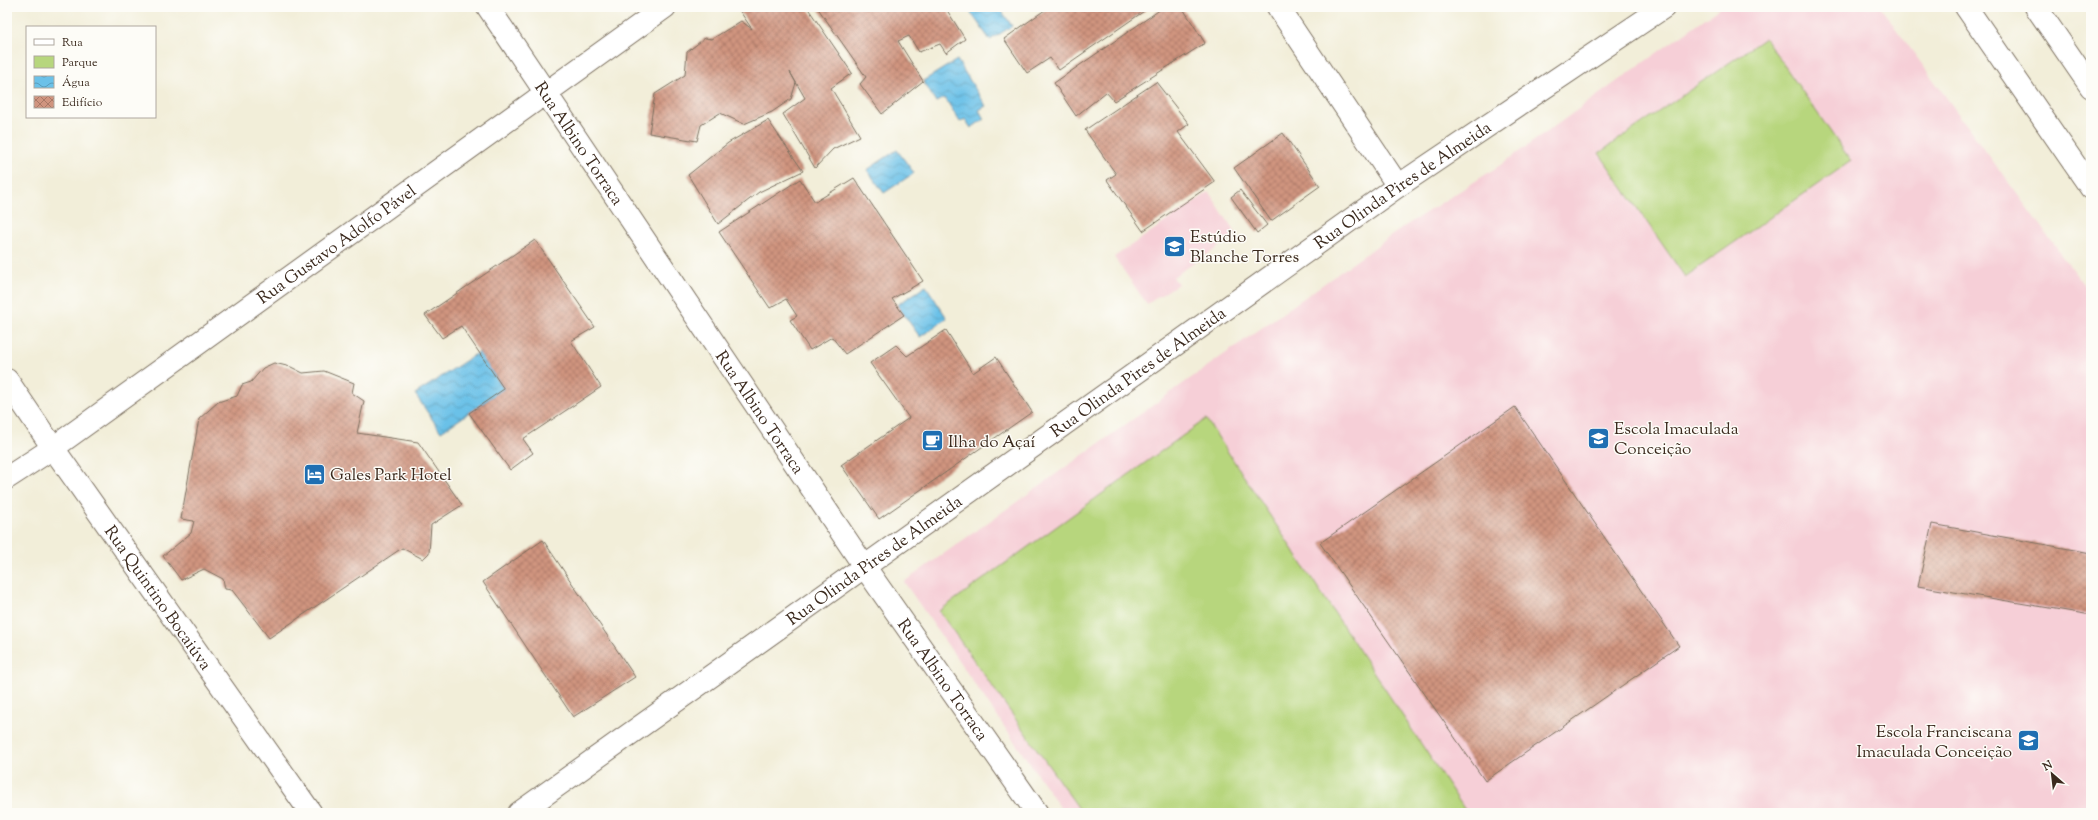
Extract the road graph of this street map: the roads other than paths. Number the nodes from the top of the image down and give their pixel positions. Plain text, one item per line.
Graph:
1 (488, 7) edge
2 (665, 7) edge
3 (1278, 7) edge
4 (1664, 7) edge
5 (1966, 7) edge
6 (2036, 7) edge
7 (2091, 87) edge
8 (546, 91) junction
9 (1398, 186) junction
10 (2091, 188) edge
11 (7, 380) edge
12 (52, 448) junction
13 (7, 478) edge
14 (864, 566) junction
15 (311, 813) edge
16 (519, 813) edge
17 (1037, 813) edge

1 - 8 street, Rua Albino Torraca
2 - 8 street, Rua Gustavo Adolfo Pável
3 - 9 street
4 - 9 street, Rua Olinda Pires de Almeida
5 - 10 street
6 - 7 street
8 - 12 street, Rua Gustavo Adolfo Pável
8 - 14 street, Rua Albino Torraca
9 - 14 street, Rua Olinda Pires de Almeida
11 - 12 street, Rua Quintino Bocaiúva
12 - 13 street, Rua Gustavo Adolfo Pável
12 - 15 street, Rua Quintino Bocaiúva
14 - 16 street, Rua Olinda Pires de Almeida
14 - 17 street, Rua Albino Torraca

